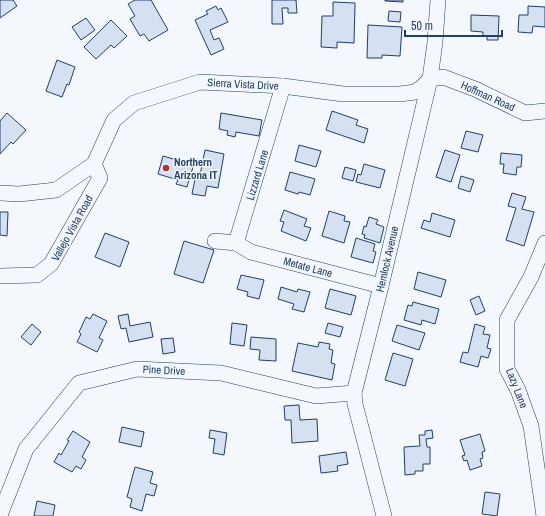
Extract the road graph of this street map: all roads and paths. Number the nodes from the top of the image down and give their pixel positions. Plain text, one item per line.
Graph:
1 (438, 0) edge
2 (430, 79) junction
3 (283, 86) junction
4 (545, 111) edge
5 (94, 164) junction
6 (0, 193) edge
7 (215, 241) dead end
8 (236, 243) junction
9 (545, 243) edge
10 (0, 276) edge
11 (381, 286) junction
12 (354, 393) junction
13 (0, 514) edge
14 (384, 516) edge
15 (544, 516) edge

1 - 2 street, Hemlock Avenue
2 - 3 street, Sierra Vista Drive
2 - 4 street, Hoffman Road
2 - 11 street, Hemlock Avenue
3 - 5 street, Sierra Vista Drive
3 - 8 street, Lizzard Lane
5 - 6 street
5 - 10 street, Vallejo Vista Road
7 - 8 street
8 - 11 street, Metate Lane
9 - 15 street, Lazy Lane
11 - 12 street, Hemlock Avenue
12 - 13 street, Pine Drive
12 - 14 street, Hemlock Avenue

